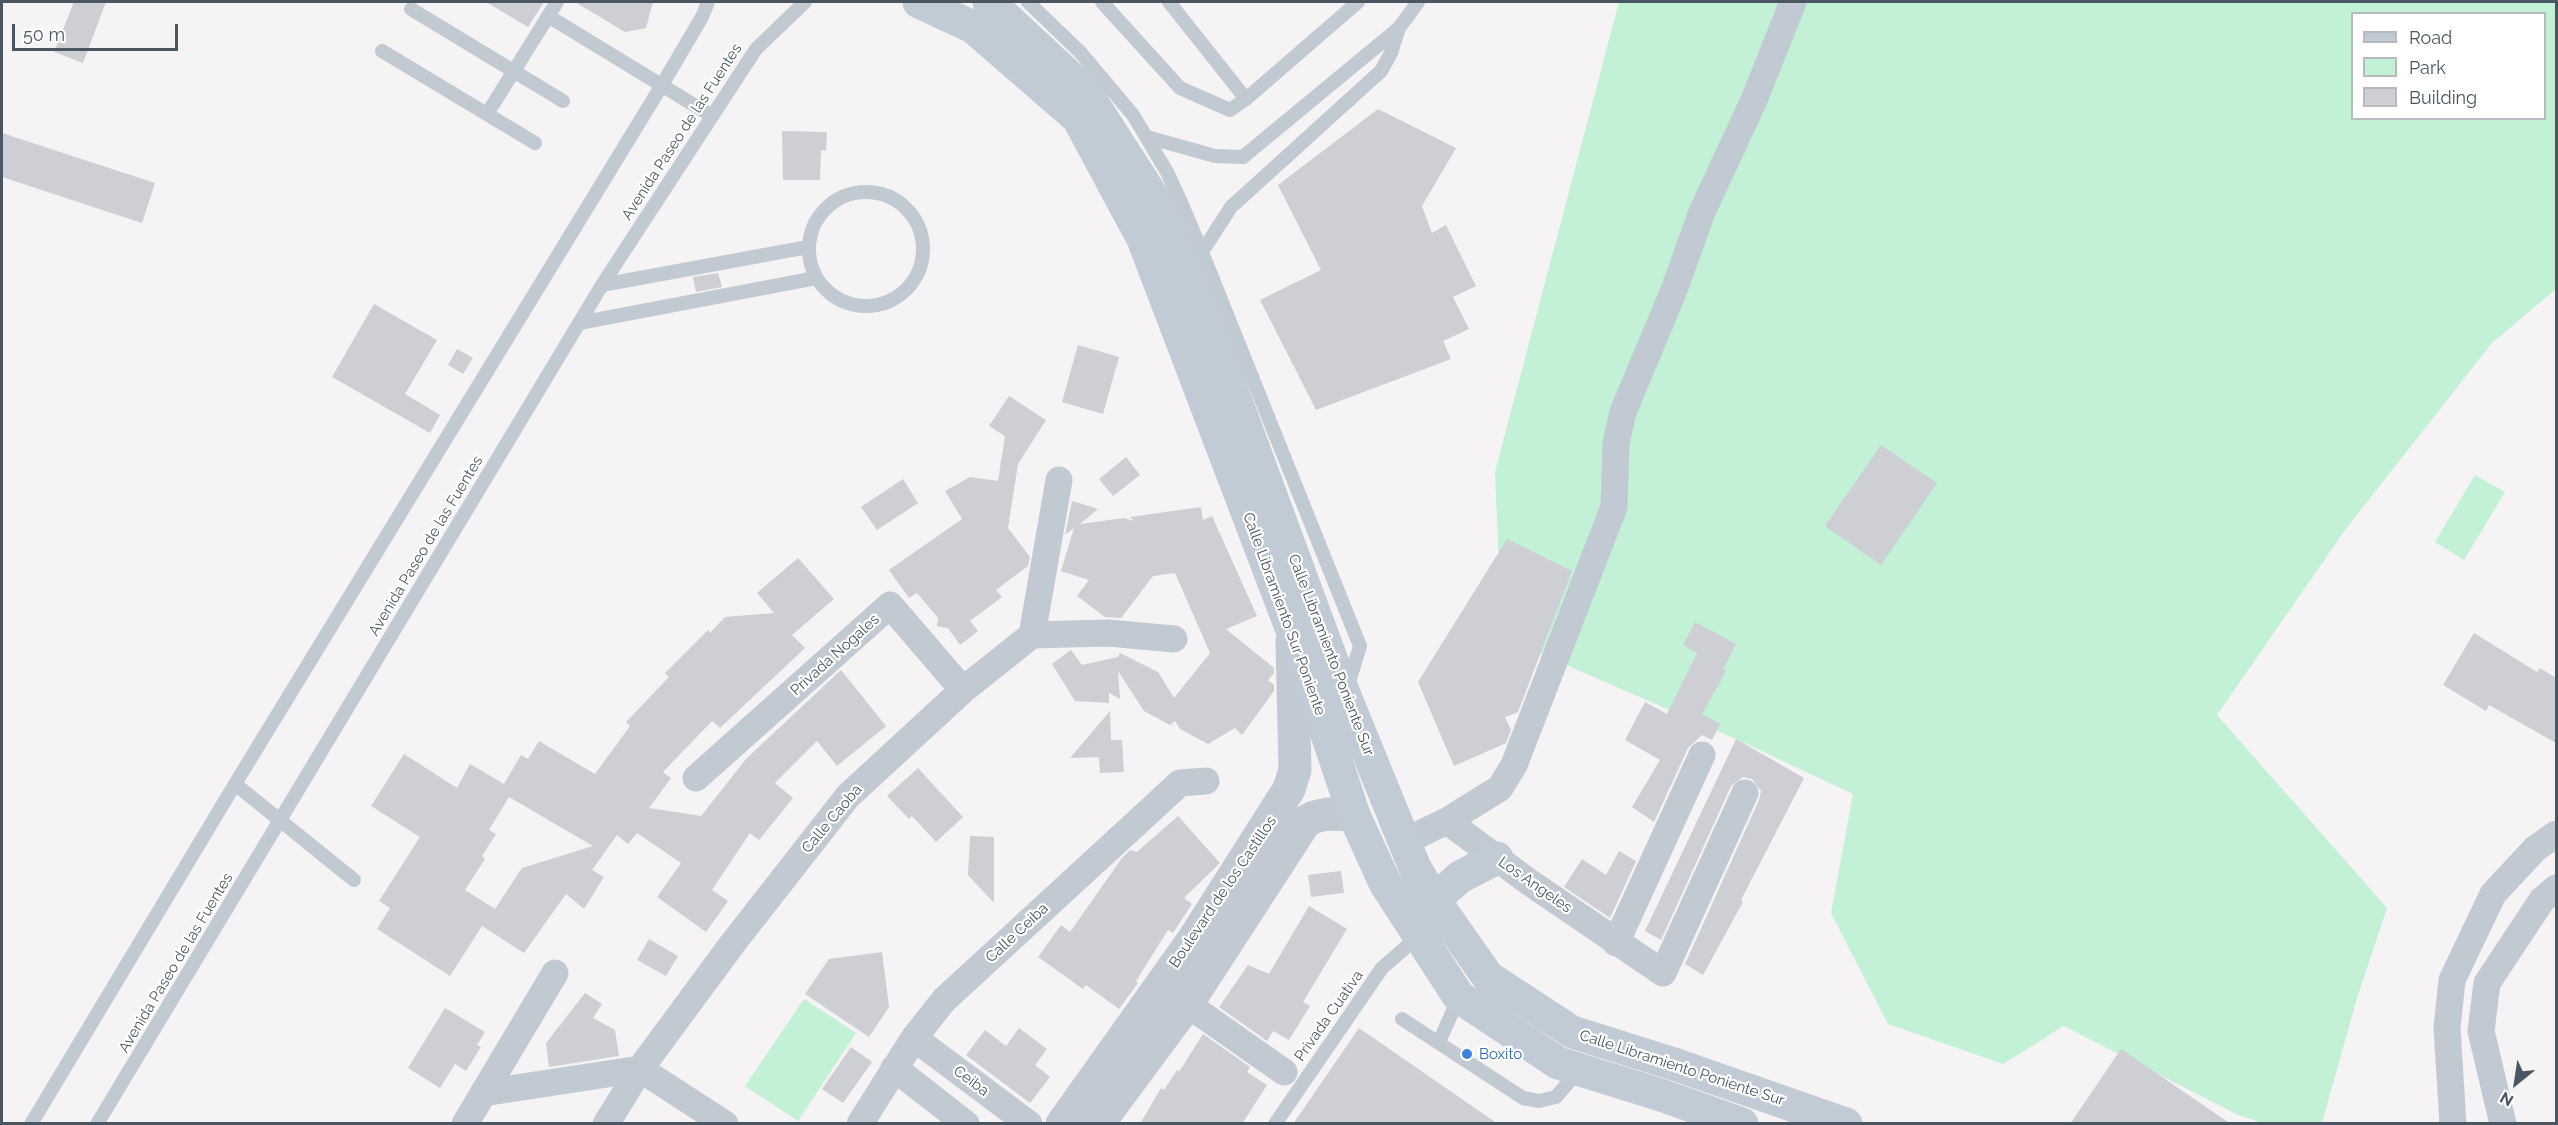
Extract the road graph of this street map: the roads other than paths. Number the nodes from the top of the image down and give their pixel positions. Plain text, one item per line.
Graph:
1 (557, 2) edge
2 (708, 2) edge
3 (805, 2) edge
4 (919, 2) edge
5 (989, 2) edge
6 (1028, 2) edge
7 (1102, 2) edge
8 (1169, 2) edge
9 (1358, 2) edge
10 (1418, 2) edge
11 (1793, 2) edge
12 (411, 9) dead end
13 (548, 16) junction
14 (1399, 28) junction
15 (382, 51) dead end
16 (513, 71) junction
17 (662, 85) junction
18 (1246, 99) junction
19 (563, 101) dead end
20 (487, 114) junction
21 (712, 116) junction
22 (1147, 137) junction
23 (535, 143) dead end
24 (808, 247) junction
25 (1197, 266) junction
26 (816, 278) junction
27 (602, 285) junction
28 (579, 323) junction
29 (1059, 480) dead end
30 (1292, 630) junction
31 (1032, 635) junction
32 (1174, 639) dead end
33 (963, 690) junction
34 (1702, 755) dead end
35 (696, 778) dead end
36 (1206, 781) dead end
37 (235, 784) junction
38 (1745, 792) dead end
39 (1354, 814) junction
40 (281, 819) junction
41 (1447, 821) junction
42 (2556, 834) edge
43 (1405, 841) junction
44 (1497, 858) junction
45 (354, 880) dead end
46 (2556, 888) edge
47 (1434, 900) junction
48 (1420, 934) junction
49 (1616, 943) junction
50 (555, 973) dead end
51 (2452, 980) junction
52 (2487, 983) junction
53 (1460, 997) junction
54 (1187, 1004) junction
55 (1402, 1019) dead end
56 (2447, 1028) junction
57 (2481, 1031) junction
58 (914, 1038) junction
59 (1439, 1042) junction
60 (894, 1068) junction
61 (640, 1069) junction
62 (1578, 1071) junction
63 (1284, 1072) dead end
64 (483, 1093) junction
65 (1101, 1123) edge
66 (31, 1124) edge
67 (98, 1124) edge
68 (465, 1124) edge
69 (606, 1124) edge
70 (725, 1124) edge
71 (860, 1124) edge
72 (966, 1124) edge
73 (1029, 1124) edge
74 (1062, 1124) edge
75 (1275, 1124) edge
76 (1742, 1124) edge
77 (1846, 1124) edge
78 (2453, 1124) edge
79 (2503, 1124) edge

1 - 13 lane
2 - 17 lane
3 - 21 lane, Avenida Paseo de las Fuentes
4 - 30 main road, Calle Libramiento Sur Poniente
5 - 25 main road, Calle Libramiento Poniente Sur
6 - 22 lane
7 - 18 lane
8 - 18 lane
9 - 18 lane
10 - 14 lane
11 - 41 street
12 - 16 lane
13 - 16 lane
13 - 17 lane
14 - 22 lane
14 - 25 lane
15 - 20 lane
16 - 19 lane
16 - 20 lane
17 - 21 lane
17 - 37 lane
20 - 23 lane
21 - 27 lane, Avenida Paseo de las Fuentes
22 - 25 lane
24 - 26 lane
24 - 26 lane
24 - 27 lane
25 - 43 main road, Calle Libramiento Poniente Sur
26 - 28 lane
27 - 28 lane, Avenida Paseo de las Fuentes
28 - 40 lane, Avenida Paseo de las Fuentes
29 - 31 street
30 - 39 main road, Calle Libramiento Sur Poniente
30 - 74 street, Boulevard de los Castillos
31 - 32 street
31 - 33 street, Calle Caoba
33 - 35 street, Privada Nogales
33 - 61 street, Calle Caoba
34 - 49 street
36 - 58 street, Calle Ceiba
37 - 40 lane
37 - 66 lane
38 - 49 street, Los Angeles
39 - 48 main road, Calle Libramiento Sur Poniente
39 - 54 street, Boulevard de los Castillos
40 - 45 lane
40 - 67 lane, Avenida Paseo de las Fuentes
41 - 43 street
41 - 44 street, Los Angeles
42 - 51 street
43 - 47 main road, Calle Libramiento Poniente Sur
44 - 47 main road
44 - 49 street, Los Angeles
46 - 52 street
47 - 77 main road, Calle Libramiento Poniente Sur
48 - 53 main road, Calle Libramiento Sur Poniente
48 - 75 lane, Privada Cuativa
50 - 64 street
51 - 52 street
51 - 56 street
52 - 57 street
53 - 59 lane
53 - 62 main road, Calle Libramiento Sur Poniente
54 - 63 street
54 - 65 street, Boulevard de los Castillos
55 - 59 lane
56 - 57 street
56 - 78 street
57 - 79 street
58 - 60 street, Calle Ceiba
58 - 73 street, Ceiba
59 - 62 lane
60 - 71 street, Calle Ceiba
60 - 72 street
61 - 64 street
61 - 69 street, Calle Caoba
61 - 70 street
62 - 76 main road, Calle Libramiento Sur Poniente
64 - 68 street

